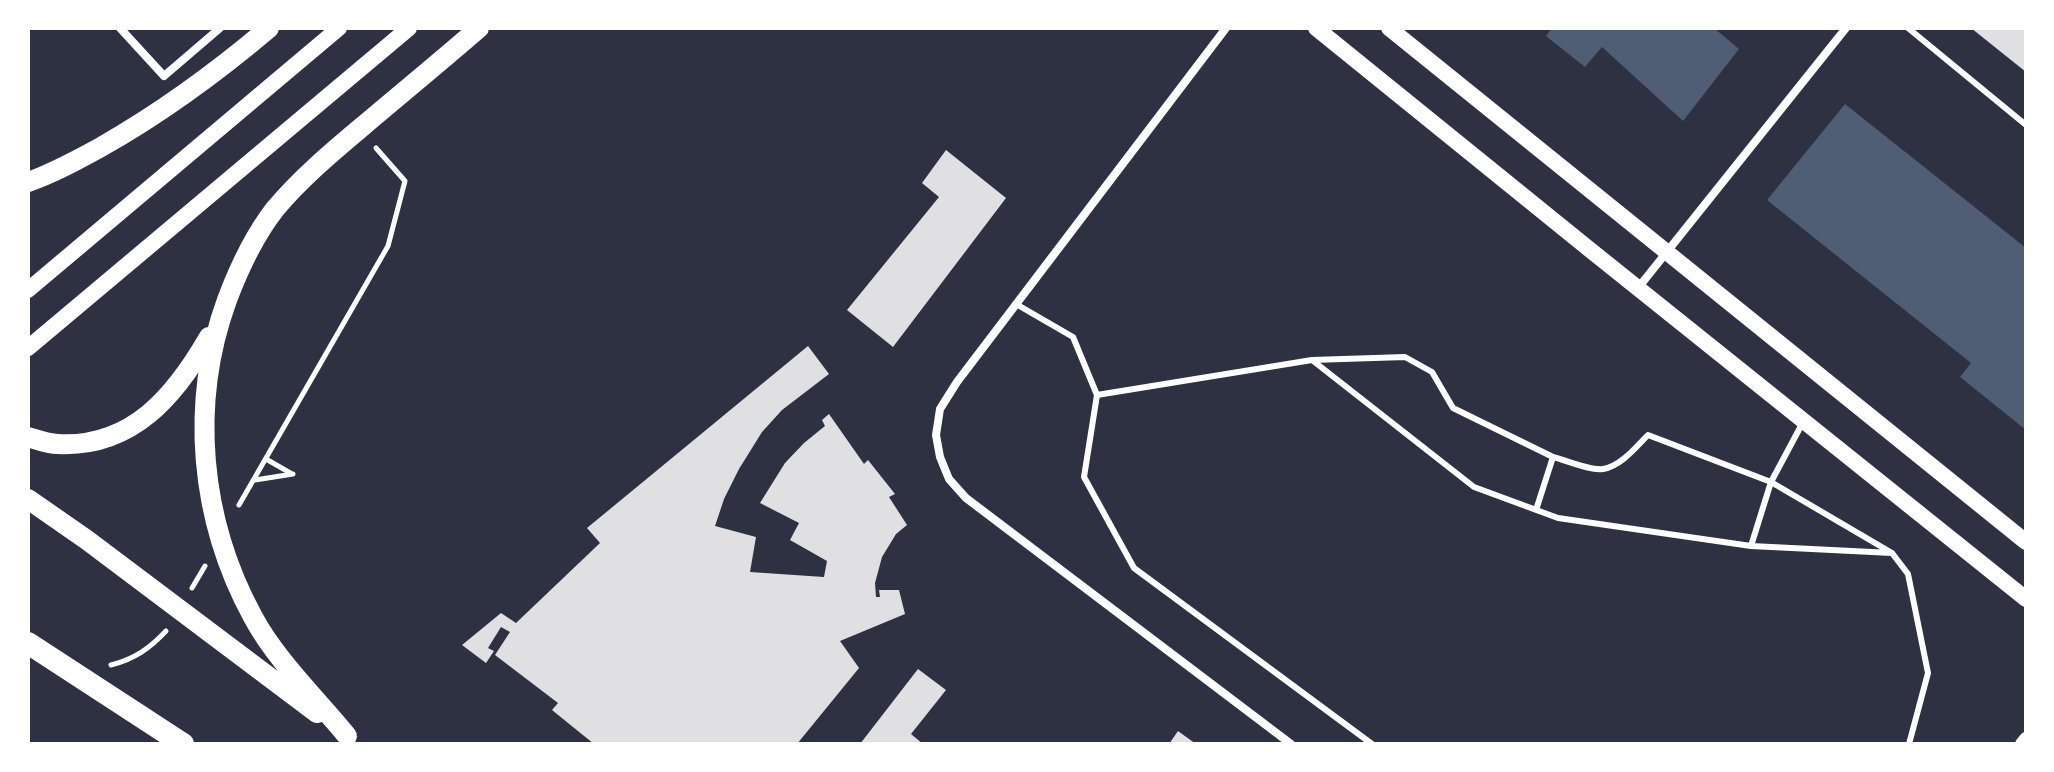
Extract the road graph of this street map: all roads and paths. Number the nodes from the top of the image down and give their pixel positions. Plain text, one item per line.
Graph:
1 (120, 28) edge
2 (220, 28) edge
3 (269, 28) edge
4 (339, 28) edge
5 (409, 28) edge
6 (479, 28) edge
7 (1226, 28) edge
8 (1316, 28) edge
9 (1389, 28) edge
10 (1846, 28) edge
11 (1908, 28) edge
12 (2026, 125) edge
13 (376, 148) dead end
14 (31, 182) edge
15 (1667, 252) junction
16 (1638, 288) junction
17 (28, 290) edge
18 (1016, 304) junction
19 (221, 317) junction
20 (28, 348) edge
21 (1312, 360) junction
22 (1097, 395) junction
23 (1803, 421) junction
24 (28, 437) edge
25 (1553, 457) junction
26 (266, 459) junction
27 (255, 480) dead end
28 (1771, 482) junction
29 (28, 499) edge
30 (236, 510) dead end
31 (1536, 510) junction
32 (2026, 542) edge
33 (1751, 546) junction
34 (1892, 553) junction
35 (207, 561) dead end
36 (2026, 599) edge
37 (185, 600) dead end
38 (172, 622) dead end
39 (28, 643) edge
40 (104, 667) dead end
41 (352, 740) edge
42 (183, 744) edge
43 (1291, 744) edge
44 (1372, 744) edge
45 (1909, 744) edge

1 - 2 street
3 - 14 main road
4 - 17 main road
5 - 20 main road
6 - 19 main road
7 - 18 street
8 - 16 main road
9 - 15 main road
10 - 15 street
11 - 12 lane
13 - 26 path
15 - 16 street
15 - 32 main road
16 - 23 main road
18 - 22 lane
18 - 43 street
19 - 24 main road
19 - 41 main road
21 - 22 lane
21 - 25 lane
21 - 31 lane
22 - 44 lane
23 - 28 lane
23 - 36 main road
25 - 28 lane
25 - 31 lane
26 - 27 path
26 - 30 path
28 - 33 lane
28 - 34 lane
29 - 41 main road
31 - 33 lane
33 - 34 lane
34 - 45 lane
35 - 37 path
38 - 40 path
39 - 42 highway

